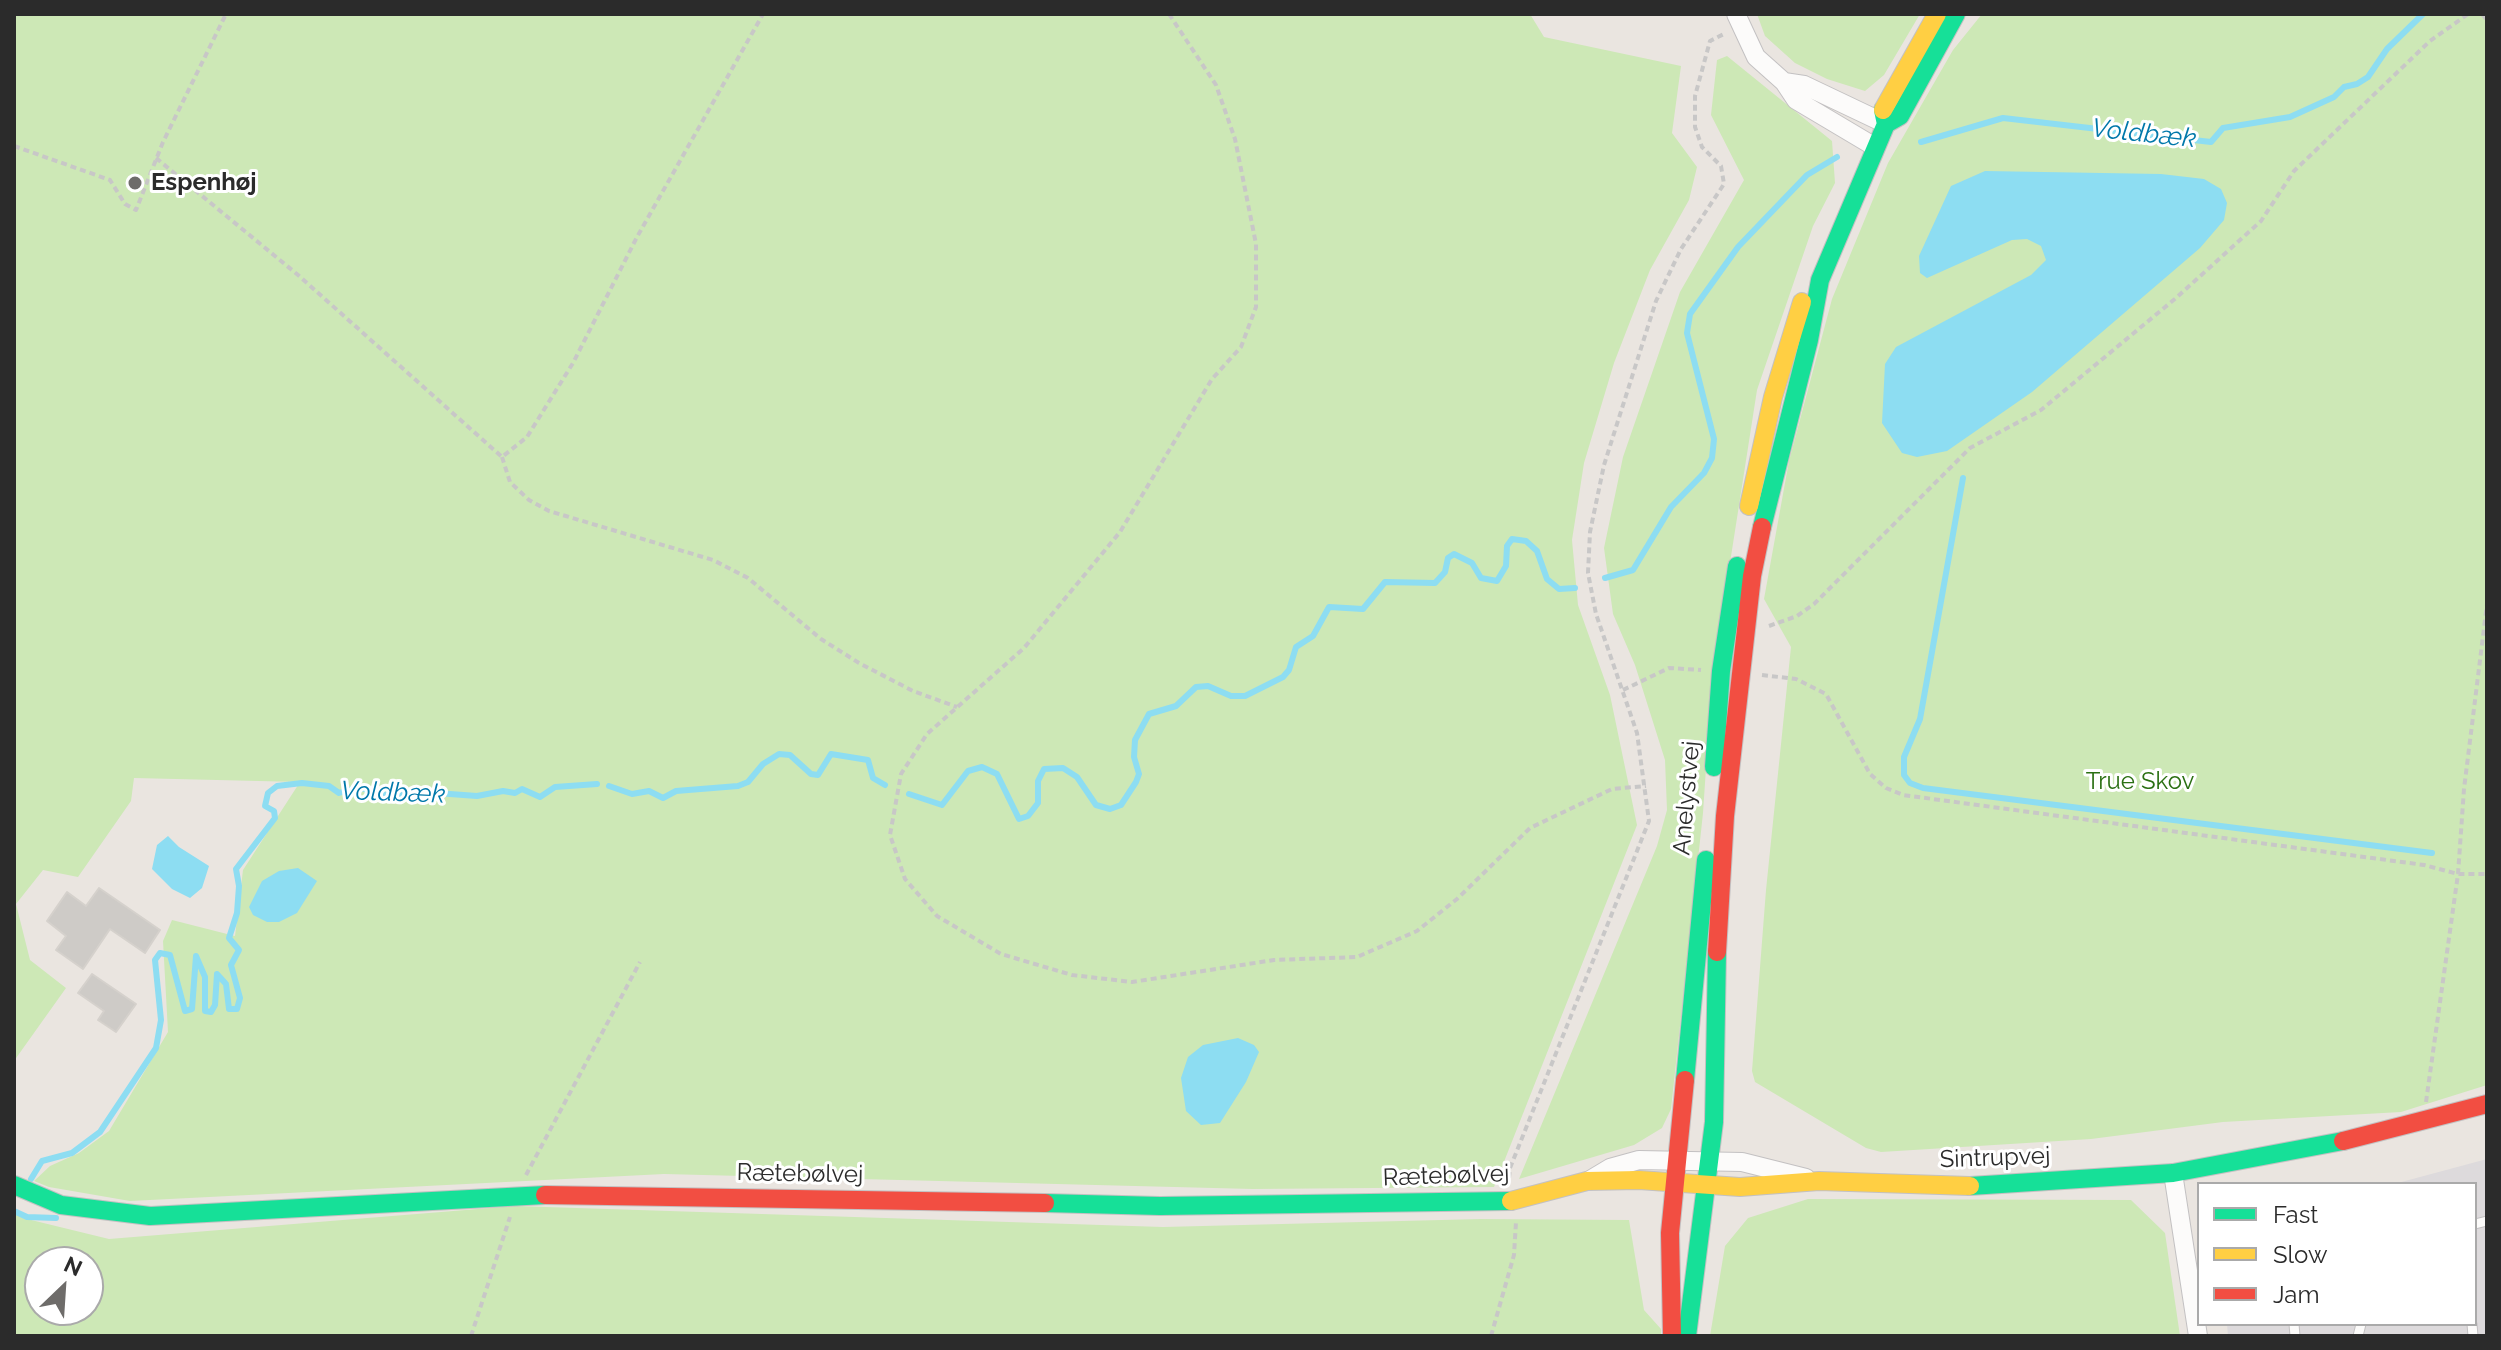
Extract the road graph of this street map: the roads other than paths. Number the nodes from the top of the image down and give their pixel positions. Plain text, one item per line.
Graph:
1 (1937, 14) edge
2 (1956, 14) edge
3 (1737, 20) edge
4 (1784, 82) junction
5 (1886, 124) junction
6 (1875, 147) junction
7 (1820, 280) junction
8 (1730, 672) junction
9 (2487, 1104) edge
10 (1677, 1161) junction
11 (1710, 1161) junction
12 (2173, 1173) junction
13 (1587, 1181) junction
14 (1819, 1181) junction
15 (1675, 1182) junction
16 (1707, 1184) junction
17 (14, 1185) edge
18 (1672, 1336) edge
19 (1687, 1336) edge
20 (2198, 1336) edge

1 - 5 street, Anelystvej
2 - 5 street, Anelystvej
3 - 4 street
4 - 5 street
4 - 6 street
5 - 6 street, Anelystvej
6 - 7 street, Anelystvej
7 - 8 street, Anelystvej
7 - 8 street, Anelystvej
8 - 10 street, Anelystvej
8 - 11 street, Anelystvej
9 - 12 street, Sintrupvej
10 - 11 street, Sintrupvej
10 - 13 street, Rætebølvej
10 - 15 street, Anelystvej
11 - 14 street, Sintrupvej
11 - 16 street, Anelystvej
12 - 14 street, Sintrupvej
12 - 20 street
13 - 15 street, Rætebølvej
13 - 17 street, Rætebølvej
14 - 16 street, Sintrupvej
15 - 16 street, Sintrupvej
15 - 18 street, Anelystvej
16 - 19 street, Anelystvej

